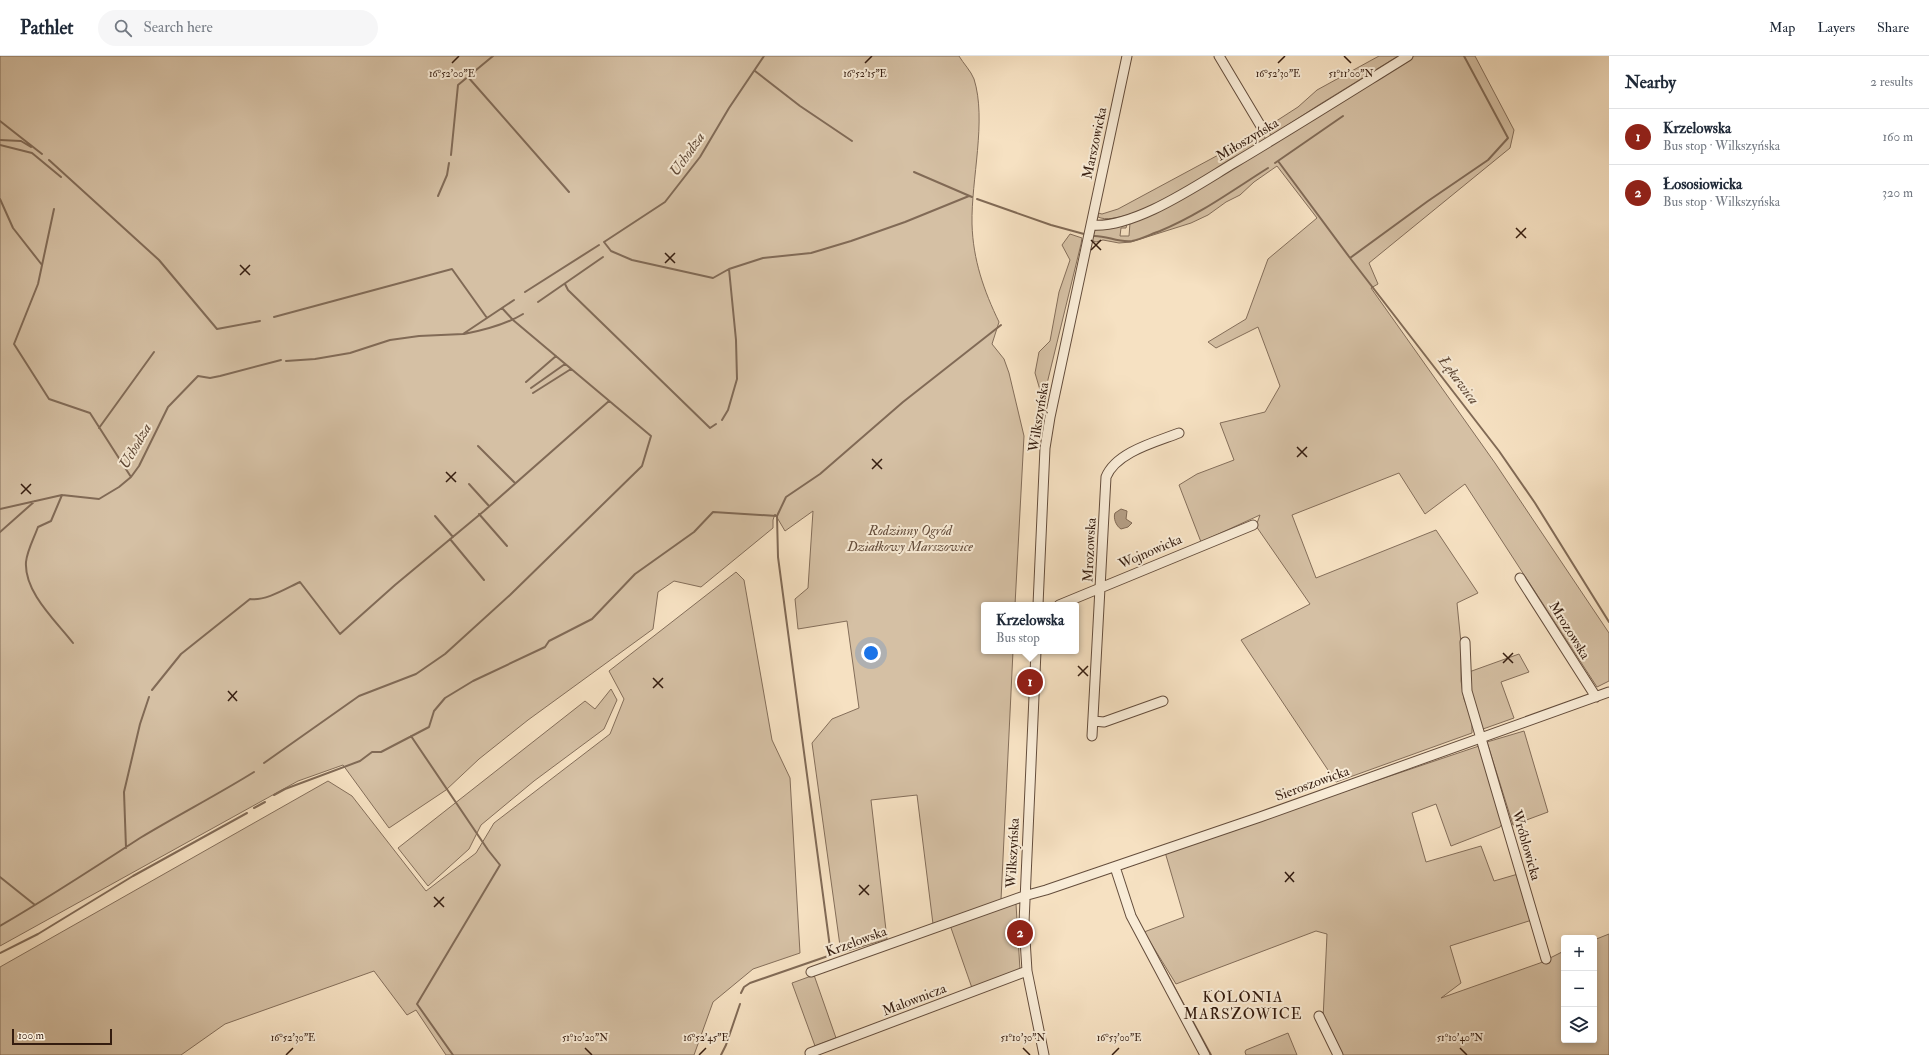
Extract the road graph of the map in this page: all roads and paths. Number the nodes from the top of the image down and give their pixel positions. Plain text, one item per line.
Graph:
1 (1127, 56) edge
2 (1219, 56) edge
3 (1408, 56) edge
4 (1262, 128) dead end
5 (1091, 225) junction
6 (1088, 237) joint
7 (1179, 433) dead end
8 (1253, 525) dead end
9 (1520, 578) dead end
10 (1101, 586) junction
11 (1038, 602) edge
12 (1066, 602) edge
13 (1465, 642) dead end
14 (1036, 654) edge
15 (1609, 692) edge
16 (1596, 697) junction
17 (1163, 701) dead end
18 (1094, 721) junction
19 (1092, 736) dead end
20 (1482, 738) junction
21 (1115, 867) junction
22 (1024, 896) junction
23 (1546, 960) dead end
24 (1027, 971) junction
25 (811, 972) dead end
26 (1319, 1016) dead end
27 (810, 1053) dead end
28 (1044, 1055) edge
29 (1205, 1055) edge
30 (1338, 1055) edge

1 - 5 street, Marszowicka
2 - 4 street
3 - 5 street, Miłoszyńska
5 - 6 street, Marszowicka
6 - 11 street, Wilkszyńska
7 - 10 street, Mrozowska
8 - 10 street, Wojnowicka
9 - 16 street, Mrozowska
10 - 12 street, Wojnowicka
10 - 18 street, Mrozowska
13 - 20 street, Wróblowicka
14 - 22 street, Wilkszyńska
15 - 16 street, Sieroszowicka
16 - 20 street, Sieroszowicka
17 - 18 street
18 - 19 street, Mrozowska
20 - 21 street, Sieroszowicka
20 - 23 street, Wróblowicka
21 - 22 street, Sieroszowicka
21 - 29 street
22 - 24 street, Wilkszyńska
22 - 25 street, Krzelowska
24 - 27 street, Malownicza
24 - 28 street, Wilkszyńska
26 - 30 street

